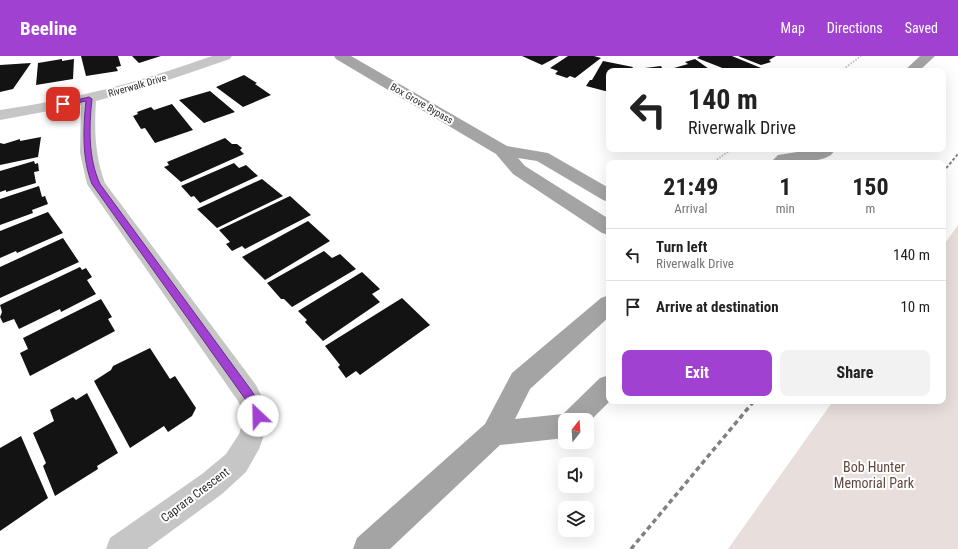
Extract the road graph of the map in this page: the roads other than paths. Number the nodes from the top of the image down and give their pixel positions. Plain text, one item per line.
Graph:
1 (225, 56) edge
2 (341, 56) edge
3 (928, 56) edge
4 (914, 68) edge
5 (89, 99) junction
6 (0, 115) edge
7 (502, 150) junction
8 (825, 155) edge
9 (782, 160) edge
10 (606, 194) edge
11 (606, 226) edge
12 (606, 307) edge
13 (606, 389) edge
14 (581, 413) edge
15 (558, 427) edge
16 (494, 433) junction
17 (121, 549) edge
18 (368, 549) edge

1 - 5 street, Riverwalk Drive
2 - 7 main road, Box Grove Bypass
3 - 4 main road
5 - 6 street, Riverwalk Drive
5 - 17 street, Caprara Crescent
7 - 10 main road, Box Grove Bypass
7 - 11 main road, Box Grove Bypass
8 - 9 main road
12 - 16 main road
13 - 14 main road
15 - 16 main road
16 - 18 main road

